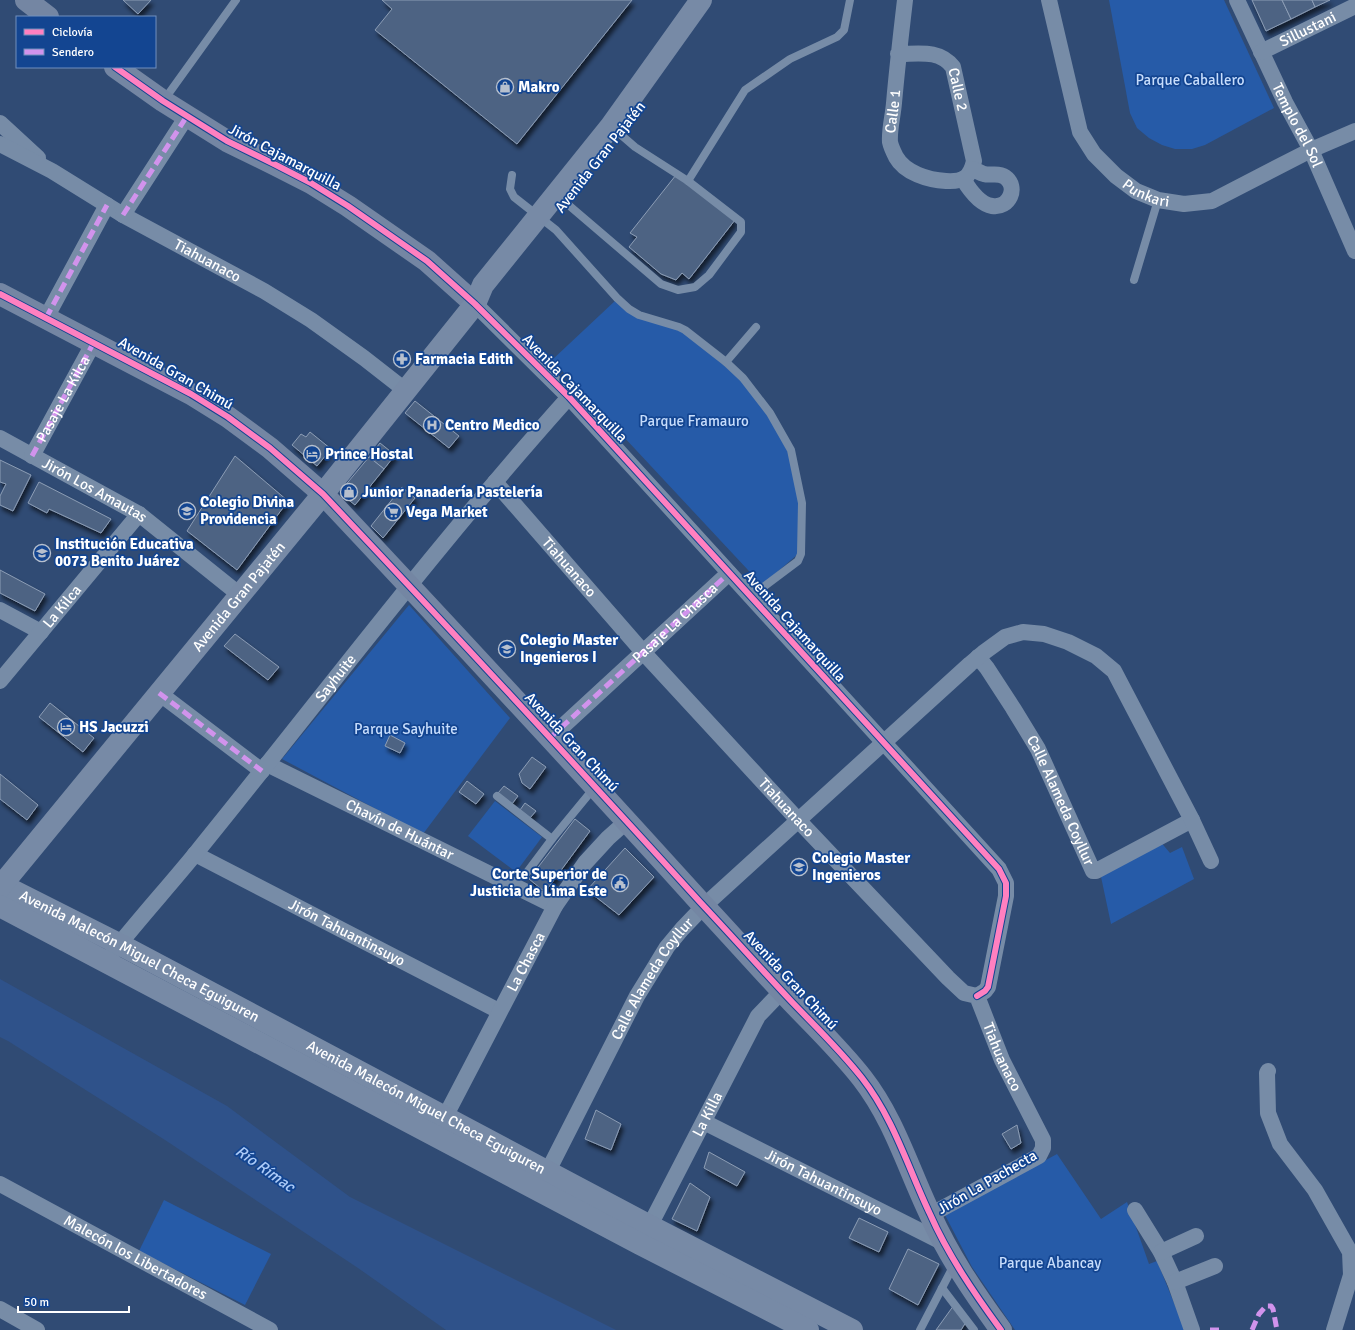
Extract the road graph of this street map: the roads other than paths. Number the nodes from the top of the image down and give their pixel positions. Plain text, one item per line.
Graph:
1 (26, 0) edge
2 (236, 0) edge
3 (701, 0) edge
4 (716, 0) edge
5 (850, 0) edge
6 (904, 0) edge
7 (1049, 0) edge
8 (1237, 0) edge
9 (1355, 6) edge
10 (47, 16) edge
11 (1261, 52) junction
12 (898, 54) junction
13 (116, 68) edge
14 (163, 101) junction
15 (187, 116) junction
16 (0, 123) edge
17 (1355, 131) edge
18 (620, 134) junction
19 (0, 144) edge
20 (1311, 150) junction
21 (52, 171) junction
22 (968, 174) joint
23 (512, 175) dead end
24 (688, 180) junction
25 (1158, 200) junction
26 (565, 202) junction
27 (107, 205) junction
28 (123, 215) junction
29 (543, 220) junction
30 (1355, 251) edge
31 (1134, 280) dead end
32 (0, 294) edge
33 (475, 304) junction
34 (46, 318) junction
35 (756, 327) dead end
36 (94, 342) junction
37 (726, 362) junction
38 (405, 390) junction
39 (569, 398) junction
40 (0, 438) edge
41 (32, 456) junction
42 (495, 482) junction
43 (323, 494) junction
44 (139, 514) junction
45 (729, 573) junction
46 (409, 587) junction
47 (240, 595) junction
48 (752, 598) junction
49 (0, 610) edge
50 (41, 632) junction
51 (643, 652) junction
52 (978, 658) junction
53 (0, 681) edge
54 (159, 693) junction
55 (550, 738) junction
56 (883, 742) junction
57 (265, 767) junction
58 (595, 787) junction
59 (496, 796) dead end
60 (798, 820) junction
61 (1192, 820) junction
62 (627, 821) junction
63 (552, 839) junction
64 (195, 854) junction
65 (1211, 861) dead end
66 (525, 875) dead end
67 (0, 891) edge
68 (554, 906) junction
69 (704, 906) junction
70 (119, 944) junction
71 (105, 961) junction
72 (782, 991) junction
73 (977, 996) junction
74 (499, 1012) junction
75 (1268, 1071) dead end
76 (445, 1117) junction
77 (704, 1122) junction
78 (1043, 1148) joint
79 (548, 1171) junction
80 (0, 1184) edge
81 (1135, 1210) dead end
82 (930, 1215) junction
83 (645, 1235) junction
84 (1196, 1236) dead end
85 (944, 1243) junction
86 (1161, 1252) junction
87 (956, 1263) junction
88 (1215, 1266) dead end
89 (1175, 1282) junction
90 (942, 1288) junction
91 (0, 1310) edge
92 (37, 1330) edge
93 (270, 1330) edge
94 (808, 1330) edge
95 (852, 1330) edge
96 (920, 1330) edge
97 (974, 1330) edge
98 (1000, 1330) edge
99 (1192, 1330) edge
100 (1334, 1330) edge

1 - 10 street
2 - 14 lane
3 - 29 main road, Avenida Gran Pajatén
4 - 18 main road, Avenida Gran Pajatén
5 - 24 lane
6 - 12 street, Calle 1
7 - 25 street, Punkari
8 - 11 street, Templo del Sol
9 - 11 street, Sillustani
11 - 20 street, Templo del Sol
12 - 22 street, Calle 2
12 - 22 street, Calle 1
13 - 14 street, Jirón Cajamarquilla
14 - 15 street, Jirón Cajamarquilla
15 - 28 street
15 - 33 street, Jirón Cajamarquilla
16 - 21 street
17 - 20 street, Punkari
18 - 24 lane
18 - 26 main road, Avenida Gran Pajatén
19 - 21 street, Tiahuanaco
20 - 25 street, Punkari
20 - 30 street, Templo del Sol
21 - 27 street, Tiahuanaco
23 - 29 lane
24 - 26 lane
25 - 31 lane
26 - 29 main road, Avenida Gran Pajatén
27 - 28 street, Tiahuanaco
27 - 34 street
28 - 38 street, Tiahuanaco
29 - 33 main road, Avenida Gran Pajatén
29 - 37 lane
32 - 34 street, Avenida Gran Chimú
33 - 38 main road, Avenida Gran Pajatén
33 - 39 street, Avenida Cajamarquilla
34 - 36 street, Avenida Gran Chimú
35 - 37 lane
36 - 41 street, Pasaje La Kilca
36 - 43 street, Avenida Gran Chimú
37 - 48 lane
38 - 43 main road, Avenida Gran Pajatén
39 - 42 street, Sayhuite
39 - 45 street, Avenida Cajamarquilla
40 - 41 street, Jirón Los Amautas
41 - 44 street, Jirón Los Amautas
42 - 46 street, Sayhuite
42 - 51 street, Tiahuanaco
43 - 46 street, Avenida Gran Chimú
43 - 47 main road, Avenida Gran Pajatén
44 - 47 street, Jirón Los Amautas
44 - 50 street, La Kilca
45 - 48 street, Avenida Cajamarquilla
45 - 51 street, Pasaje La Chasca
46 - 55 street, Avenida Gran Chimú
46 - 57 street, Sayhuite
47 - 54 main road, Avenida Gran Pajatén
48 - 56 street, Avenida Cajamarquilla
49 - 50 street
50 - 53 street, La Kilca
51 - 55 street, Pasaje La Chasca
51 - 60 street, Tiahuanaco
52 - 56 street, Calle Alameda Coyllur
52 - 61 street, Calle Alameda Coyllur
52 - 61 street, Calle Alameda Coyllur
54 - 57 street, Chavín de Huántar
54 - 67 main road, Avenida Gran Pajatén
55 - 58 street, Avenida Gran Chimú
56 - 60 street, Calle Alameda Coyllur
56 - 73 street, Avenida Cajamarquilla
57 - 64 street, Sayhuite
57 - 68 street, Chavín de Huántar
58 - 62 street, Avenida Gran Chimú
58 - 63 lane
59 - 63 lane
60 - 69 street, Calle Alameda Coyllur
60 - 73 street, Tiahuanaco
61 - 65 street, Calle Alameda Coyllur
62 - 68 street, La Chasca
62 - 69 street, Avenida Gran Chimú
63 - 66 lane
64 - 70 street, Sayhuite
64 - 74 street, Jirón Tahuantinsuyo
67 - 70 main road, Avenida Malecón Miguel Checa Eguiguren
67 - 71 main road, Avenida Malecón Miguel Checa Eguiguren
68 - 74 street, La Chasca
69 - 72 street, Avenida Gran Chimú
69 - 79 street, Calle Alameda Coyllur
70 - 71 street, Sayhuite
70 - 76 main road, Avenida Malecón Miguel Checa Eguiguren
71 - 83 main road, Avenida Malecón Miguel Checa Eguiguren
72 - 77 street, La Killa
72 - 82 street, Avenida Gran Chimú
73 - 78 street, Tiahuanaco
74 - 76 street, La Chasca
75 - 100 street
76 - 79 main road, Avenida Malecón Miguel Checa Eguiguren
77 - 83 street, La Killa
77 - 85 street, Jirón Tahuantinsuyo
78 - 82 street, Jirón La Pachecta
79 - 83 main road, Avenida Malecón Miguel Checa Eguiguren
80 - 93 street, Malecón los Libertadores
81 - 86 street
82 - 85 street, Avenida Gran Chimú
83 - 94 main road, Avenida Malecón Miguel Checa Eguiguren
83 - 95 main road, Avenida Malecón Miguel Checa Eguiguren
84 - 86 street
85 - 87 street, Avenida Gran Chimú
86 - 89 street
87 - 90 lane
87 - 98 street, Avenida Gran Chimú
88 - 89 street
89 - 99 street
90 - 96 lane
90 - 97 lane
91 - 92 street

